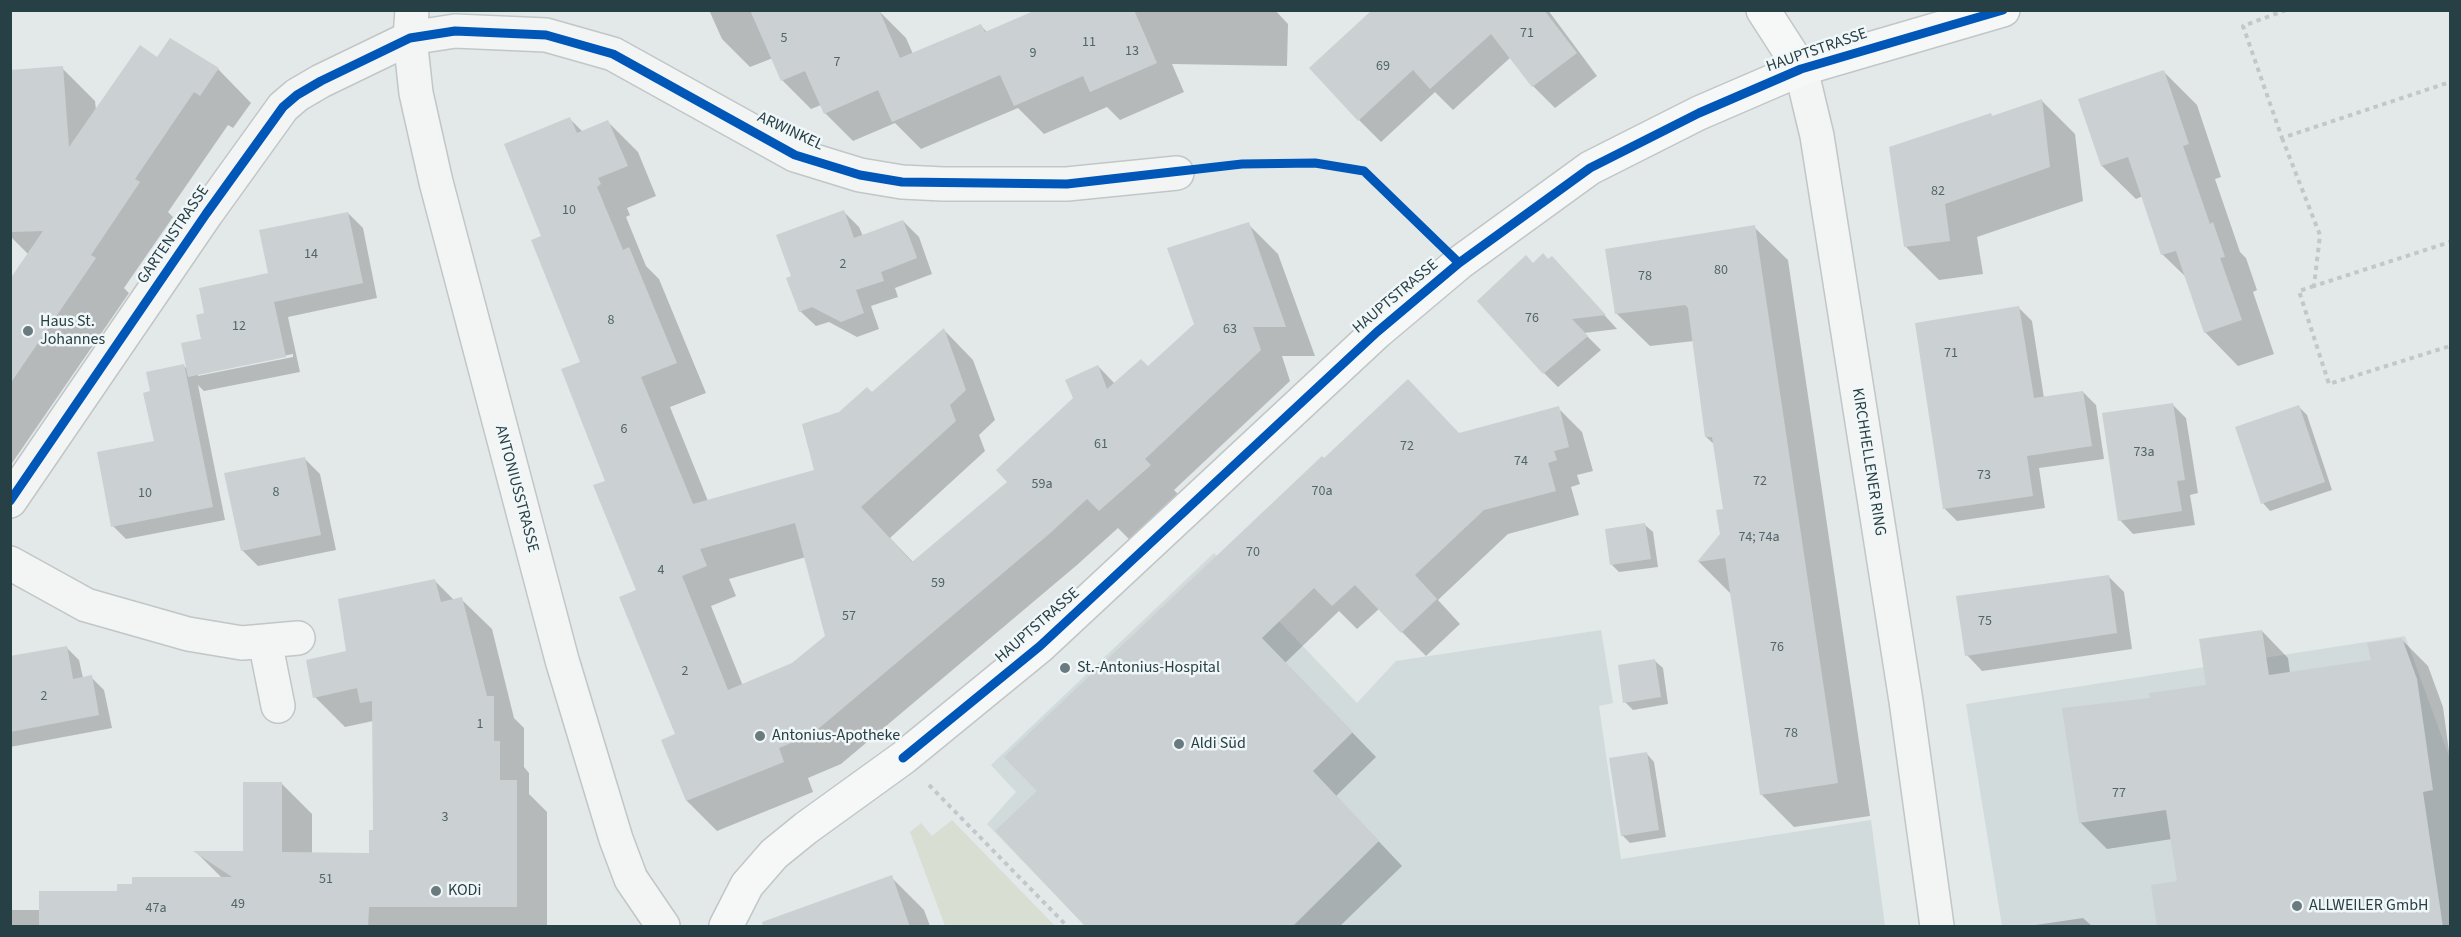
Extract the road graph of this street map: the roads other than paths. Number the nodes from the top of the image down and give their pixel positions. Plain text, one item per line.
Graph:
1 (1763, 10) edge
2 (2003, 10) edge
3 (411, 24) edge
4 (1802, 69) junction
5 (1177, 173) dead end
6 (10, 501) edge
7 (10, 563) edge
8 (298, 638) dead end
9 (265, 641) junction
10 (278, 706) dead end
11 (665, 926) edge
12 (726, 927) edge
13 (1937, 927) edge

1 - 4 street, KIRCHHELLENER RING
2 - 4 street, HAUPTSTRASSE
3 - 5 street, ARWINKEL
3 - 6 street, GARTENSTRASSE
3 - 11 street, ANTONIUSSTRASSE
4 - 12 street, HAUPTSTRASSE
4 - 13 street, KIRCHHELLENER RING
7 - 9 street
8 - 9 street
9 - 10 street

